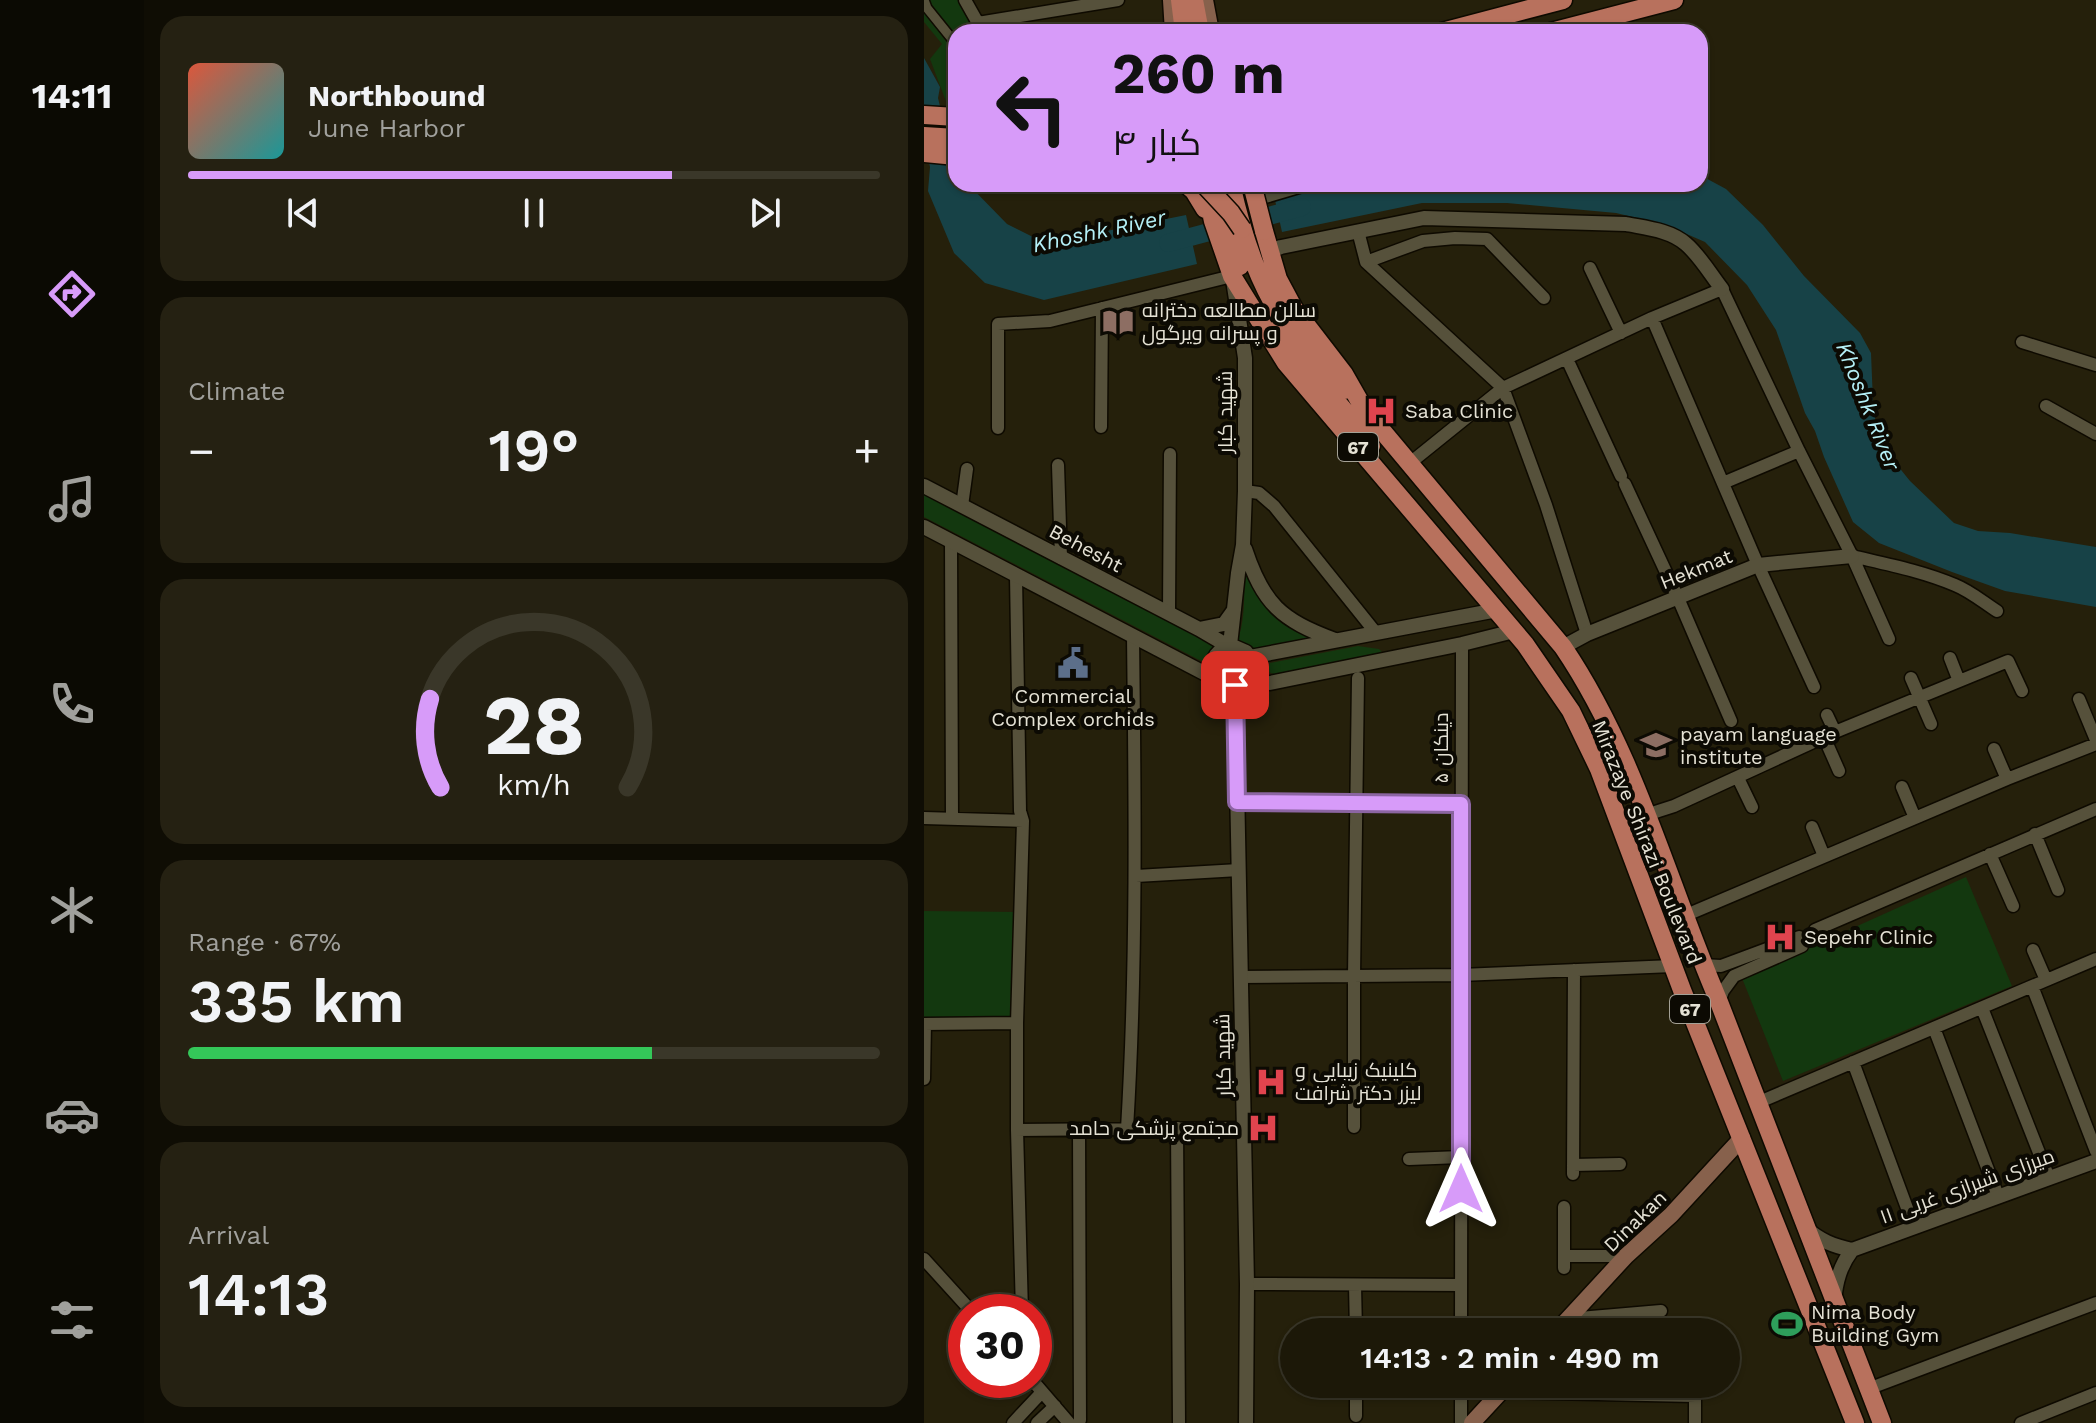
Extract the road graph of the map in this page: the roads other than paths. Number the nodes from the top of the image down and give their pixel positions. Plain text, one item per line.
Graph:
1 (924, 0) edge
2 (965, 0) edge
3 (1118, 0) edge
4 (1194, 0) edge
5 (1563, 0) edge
6 (1674, 0) edge
7 (1174, 2) edge
8 (1208, 22) edge
9 (978, 24) edge
10 (1000, 24) edge
11 (1167, 24) edge
12 (1178, 24) edge
13 (1474, 24) edge
14 (1582, 24) edge
15 (948, 34) edge
16 (924, 115) edge
17 (948, 117) edge
18 (924, 136) edge
19 (948, 138) edge
20 (924, 153) edge
21 (948, 155) edge
22 (1195, 192) edge
23 (1208, 192) edge
24 (1211, 192) edge
25 (1218, 192) edge
26 (1228, 192) edge
27 (1254, 192) edge
28 (1220, 218) junction
29 (1358, 231) junction
30 (1260, 253) junction
31 (1366, 262) junction
32 (1590, 268) dead end
33 (1232, 276) junction
34 (1722, 289) junction
35 (1544, 298) dead end
36 (1102, 308) junction
37 (1652, 318) junction
38 (1621, 333) junction
39 (2022, 342) dead end
40 (1567, 359) junction
41 (2096, 365) edge
42 (1503, 388) junction
43 (2046, 406) dead end
44 (1359, 416) junction
45 (1101, 427) dead end
46 (998, 428) dead end
47 (2096, 434) edge
48 (1799, 451) junction
49 (1170, 454) dead end
50 (1410, 463) junction
51 (1058, 465) dead end
52 (967, 469) dead end
53 (1723, 483) junction
54 (924, 486) edge
55 (1245, 491) junction
56 (962, 506) junction
57 (924, 527) edge
58 (1433, 535) junction
59 (951, 541) junction
60 (1243, 545) junction
61 (1852, 556) junction
62 (1061, 558) junction
63 (1758, 565) junction
64 (1020, 578) junction
65 (1678, 598) junction
66 (1234, 610) junction
67 (1497, 610) junction
68 (1997, 611) dead end
69 (1169, 613) junction
70 (1199, 629) junction
71 (1514, 631) junction
72 (1376, 633) junction
73 (1587, 634) junction
74 (1133, 636) junction
75 (1889, 639) dead end
76 (1337, 641) junction
77 (1462, 644) junction
78 (1229, 646) junction
79 (1563, 647) junction
80 (1250, 657) junction
81 (1950, 658) dead end
82 (1358, 678) dead end
83 (1911, 678) dead end
84 (1218, 680) junction
85 (1959, 681) junction
86 (1270, 683) dead end
87 (1235, 685) junction
88 (1814, 687) dead end
89 (2022, 691) dead end
90 (1920, 698) junction
91 (2079, 699) dead end
92 (1827, 715) dead end
93 (1731, 721) dead end
94 (1931, 724) dead end
95 (1829, 735) junction
96 (2096, 742) edge
97 (1994, 749) dead end
98 (1746, 756) dead end
99 (1753, 770) junction
100 (1839, 771) dead end
101 (1738, 778) junction
102 (2007, 779) junction
103 (1902, 787) dead end
104 (1237, 802) junction
105 (1356, 803) junction
106 (1461, 804) junction
107 (1752, 807) dead end
108 (2096, 809) edge
109 (1646, 815) junction
110 (924, 818) edge
111 (1915, 818) junction
112 (952, 819) junction
113 (1023, 821) junction
114 (1812, 827) dead end
115 (2035, 834) junction
116 (1990, 854) junction
117 (1824, 856) junction
118 (1239, 870) junction
119 (1136, 876) junction
120 (2058, 890) dead end
121 (2013, 906) dead end
122 (1684, 916) junction
123 (1815, 930) dead end
124 (2033, 950) dead end
125 (2096, 959) edge
126 (1673, 966) junction
127 (1712, 966) junction
128 (1574, 970) junction
129 (1461, 975) junction
130 (1354, 976) junction
131 (1241, 977) junction
132 (2046, 980) junction
133 (2032, 986) junction
134 (1719, 1002) junction
135 (1982, 1008) junction
136 (1017, 1023) junction
137 (924, 1024) edge
138 (1934, 1028) junction
139 (1853, 1062) junction
140 (924, 1079) edge
141 (1757, 1103) junction
142 (1354, 1127) dead end
143 (1177, 1128) junction
144 (1244, 1128) junction
145 (1079, 1129) junction
146 (1127, 1129) junction
147 (1017, 1130) junction
148 (1742, 1138) junction
149 (2096, 1151) edge
150 (1461, 1157) junction
151 (1409, 1159) dead end
152 (2096, 1161) edge
153 (1620, 1164) dead end
154 (2049, 1178) junction
155 (1998, 1196) junction
156 (1564, 1207) dead end
157 (1805, 1227) junction
158 (1914, 1227) junction
159 (1852, 1250) junction
160 (1626, 1256) junction
161 (924, 1260) edge
162 (1247, 1284) junction
163 (1355, 1285) junction
164 (1461, 1285) junction
165 (955, 1294) edge
166 (1022, 1294) edge
167 (1834, 1301) junction
168 (2096, 1303) edge
169 (1661, 1311) dead end
170 (1356, 1318) edge
171 (1461, 1318) edge
172 (1569, 1318) edge
173 (1580, 1318) edge
174 (1868, 1389) junction
175 (2096, 1393) edge
176 (1036, 1398) edge
177 (1048, 1398) edge
178 (1356, 1398) edge
179 (1461, 1398) edge
180 (1495, 1398) edge
181 (1695, 1398) edge
182 (1055, 1406) junction
183 (1356, 1416) dead end
184 (1074, 1422) edge
185 (1013, 1423) edge
186 (1037, 1423) edge
187 (1179, 1423) edge
188 (1246, 1423) edge
189 (1461, 1423) edge
190 (1472, 1423) edge
191 (1695, 1423) edge
192 (1855, 1423) edge
193 (1882, 1423) edge
194 (2021, 1423) edge

1 - 15 street
2 - 9 street
3 - 10 street
4 - 8 main road
5 - 13 main road
6 - 14 main road
7 - 11 main road
7 - 12 main road
16 - 17 main road
18 - 19 main road
20 - 21 main road
22 - 28 main road
23 - 28 main road
24 - 28 main road, bridge
25 - 28 main road, bridge
26 - 28 main road
27 - 30 main road, bridge
28 - 30 main road
28 - 33 main road, Mirazaye Shirazi Boulevard / 67
28 - 44 main road
29 - 30 street
29 - 31 street
29 - 34 street
30 - 44 main road
31 - 35 street
31 - 42 street
32 - 38 street
33 - 36 street
33 - 55 street, شهید کبار
33 - 58 main road, Mirazaye Shirazi Boulevard / 67
34 - 37 street
34 - 48 street
36 - 45 street
36 - 46 street
37 - 38 street
37 - 53 street
38 - 40 street
39 - 41 street
40 - 42 street
40 - 65 street
42 - 50 street
42 - 73 street
43 - 47 street
44 - 50 main road, Mirazaye Shirazi Boulevard / 67
44 - 58 main road
48 - 53 street
48 - 61 street
49 - 69 street
50 - 79 main road, Mirazaye Shirazi Boulevard / 67
51 - 62 street
52 - 56 street
53 - 63 street
54 - 56 street, Behesht
55 - 60 street, شهید کبار
55 - 72 street
56 - 62 street, Behesht
57 - 59 street
58 - 67 main road, Mirazaye Shirazi Boulevard / 67
59 - 64 street
59 - 112 street
60 - 66 street, شهید کبار
60 - 76 street
61 - 63 street, Hekmat
61 - 68 street
61 - 75 street
62 - 69 street, Behesht
63 - 65 street, Hekmat
63 - 88 street
64 - 74 street
64 - 113 street
65 - 73 street, Hekmat
65 - 93 street
66 - 70 street
66 - 78 street, شهید کبار
67 - 71 main road, Mirazaye Shirazi Boulevard / 67
67 - 72 street
69 - 70 street, Behesht
70 - 78 street, Behesht
71 - 77 street
71 - 126 main road, Mirazaye Shirazi Boulevard / 67
72 - 76 street
73 - 79 street, Hekmat
74 - 84 street
74 - 119 street
76 - 80 street
77 - 86 street
77 - 106 street, ۵ دینکان
78 - 80 street
78 - 84 street
79 - 109 main road, Mirazaye Shirazi Boulevard / 67
80 - 87 street
81 - 85 street
82 - 105 street
83 - 90 street
84 - 87 street
85 - 89 street
85 - 90 street
87 - 104 street, شهید کبار
90 - 94 street
90 - 95 street
91 - 96 street
92 - 95 street
95 - 99 street
95 - 100 street
96 - 102 street
97 - 102 street
98 - 99 street
99 - 101 street
101 - 107 street
101 - 109 street
102 - 111 street
103 - 111 street
104 - 105 street
104 - 118 street, شهید کبار
105 - 106 street
105 - 130 street
106 - 129 street, ۵ دینکان
108 - 115 street
109 - 122 main road, Mirazaye Shirazi Boulevard / 67
110 - 112 street
111 - 117 street
112 - 113 street
113 - 136 street
114 - 117 street
115 - 116 street
115 - 120 street
116 - 121 street
116 - 123 street
117 - 122 street
118 - 119 street
118 - 131 street, شهید کبار
119 - 146 street
122 - 127 main road, Mirazaye Shirazi Boulevard / 67
124 - 132 street
125 - 132 street
126 - 128 street
126 - 148 main road, Mirazaye Shirazi Boulevard / 67
127 - 134 main road, Mirazaye Shirazi Boulevard / 67
127 - 134 street
128 - 129 street
128 - 153 street
129 - 130 street
129 - 150 street, ۵ دینکان
130 - 131 street
130 - 142 street
131 - 144 street, شهید کبار
132 - 133 street
133 - 135 street
133 - 149 street
134 - 141 main road, Mirazaye Shirazi Boulevard / 67
135 - 138 street
135 - 154 street
136 - 137 street
136 - 147 street
137 - 140 street
138 - 139 street
138 - 155 street
139 - 141 street
139 - 158 street
141 - 157 main road, Mirazaye Shirazi Boulevard / 67
143 - 144 street
143 - 146 street
143 - 187 street
144 - 162 street, شهید کبار
145 - 146 street
145 - 147 street
145 - 184 street
147 - 166 street
148 - 160 main road, Dinakan
148 - 192 main road, Mirazaye Shirazi Boulevard / 67
150 - 151 street
150 - 164 street, ۵ دینکان
152 - 154 street, میرزای شیرازی غربی ۱۱
154 - 155 street, میرزای شیرازی غربی ۱۱
155 - 158 street, میرزای شیرازی غربی ۱۱
156 - 160 street
157 - 159 street
157 - 167 main road, Mirazaye Shirazi Boulevard / 67
158 - 159 street, میرزای شیرازی غربی ۱۱
159 - 167 street
160 - 172 main road, Dinakan
161 - 165 street
162 - 163 street
162 - 188 street, شهید کبار
163 - 164 street
163 - 170 street
164 - 171 street, ۵ دینکان
167 - 174 main road, Mirazaye Shirazi Boulevard / 67
168 - 174 street
169 - 173 street
174 - 193 main road, Mirazaye Shirazi Boulevard / 67
175 - 194 street
176 - 185 street
177 - 182 street
178 - 183 street
179 - 189 street
180 - 190 main road
181 - 191 street
182 - 184 street
182 - 186 street

